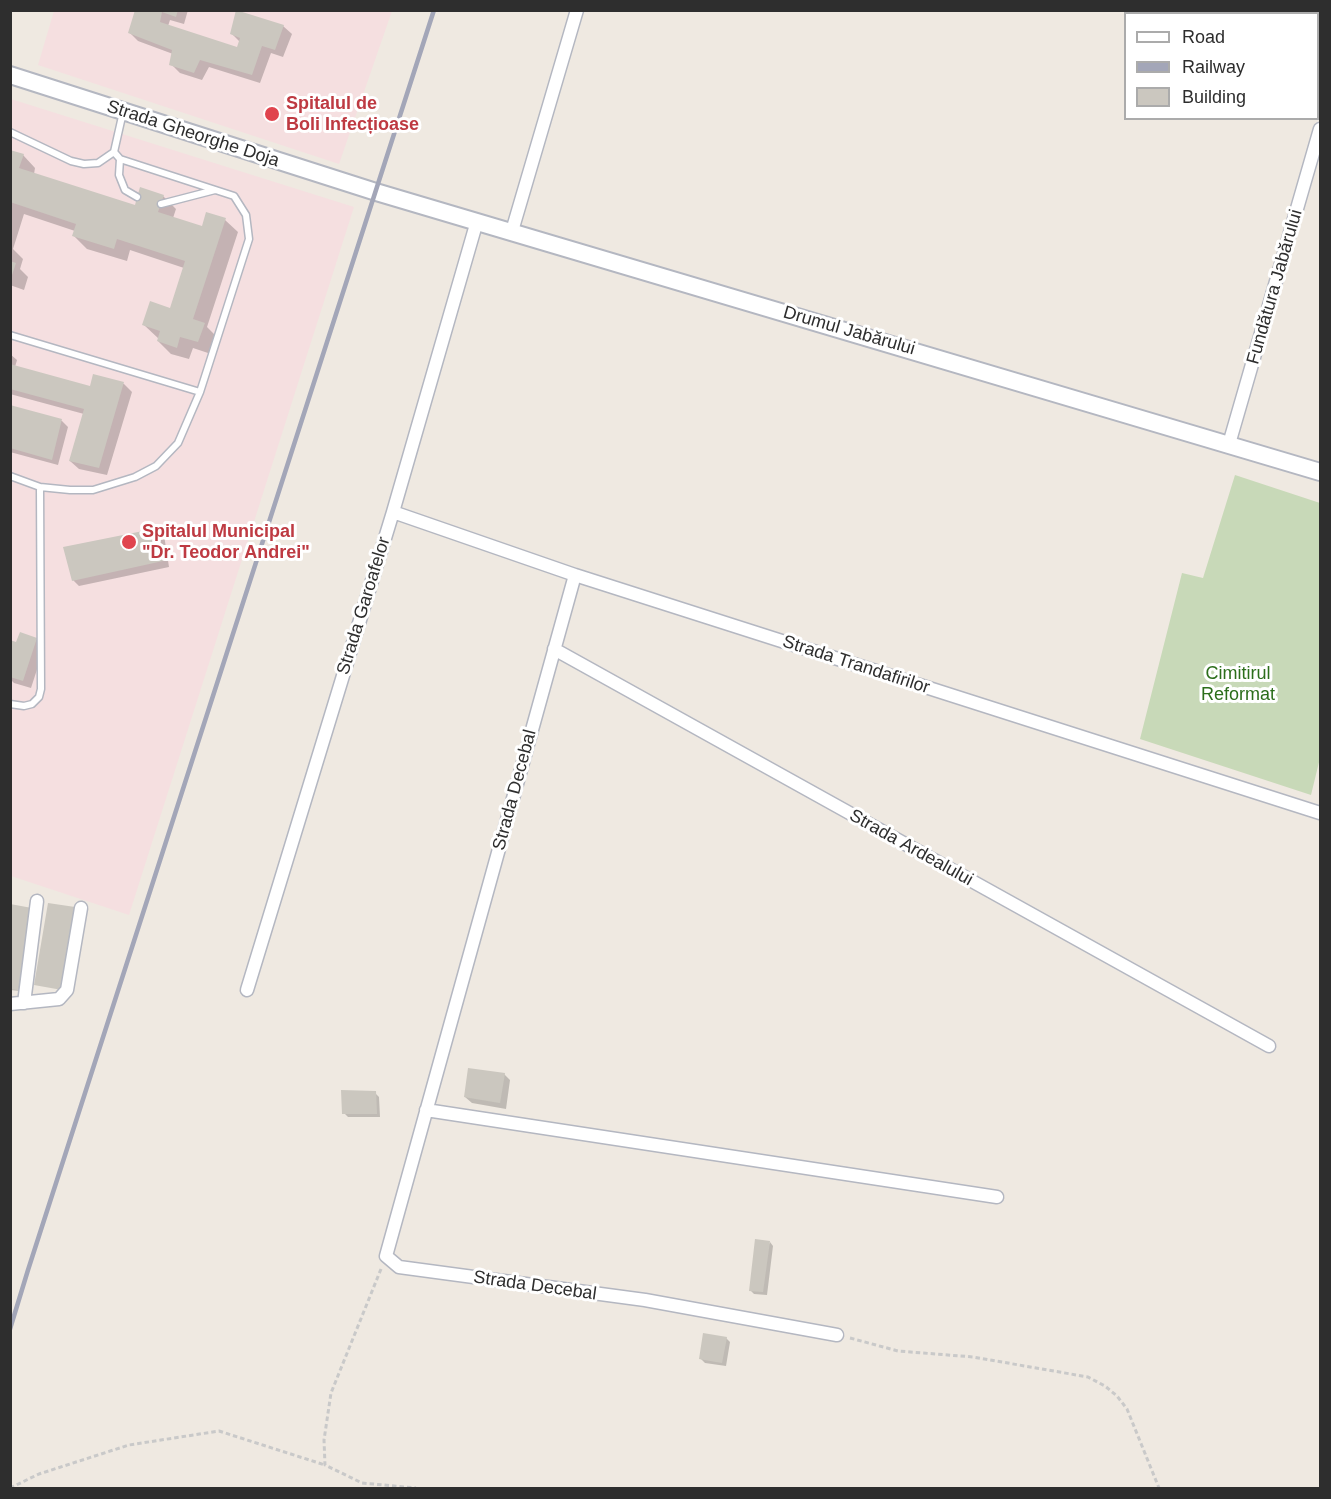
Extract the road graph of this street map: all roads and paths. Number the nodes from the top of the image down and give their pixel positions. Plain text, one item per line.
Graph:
1 (577, 10) edge
2 (10, 75) edge
3 (123, 111) junction
4 (1320, 129) edge
5 (10, 132) edge
6 (114, 152) junction
7 (120, 159) junction
8 (216, 190) junction
9 (376, 192) joint
10 (137, 197) dead end
11 (161, 204) dead end
12 (477, 221) junction
13 (512, 231) junction
14 (10, 335) edge
15 (200, 392) junction
16 (1229, 444) junction
17 (1320, 472) edge
18 (10, 476) edge
19 (40, 486) junction
20 (393, 512) junction
21 (575, 575) junction
22 (554, 649) junction
23 (10, 704) edge
24 (1320, 813) edge
25 (37, 901) dead end
26 (81, 908) dead end
27 (247, 990) dead end
28 (24, 1003) junction
29 (10, 1004) edge
30 (1269, 1046) dead end
31 (426, 1110) junction
32 (997, 1197) dead end
33 (386, 1256) junction
34 (837, 1335) joint
35 (325, 1466) junction
36 (10, 1488) edge
37 (416, 1488) edge
38 (1159, 1488) edge

1 - 13 street
2 - 3 main road, Strada Gheorghe Doja
3 - 6 lane
3 - 9 main road, Strada Gheorghe Doja
4 - 16 street, Fundătura Jabărului
5 - 6 lane
6 - 7 lane
7 - 8 lane
7 - 10 lane
8 - 11 lane
8 - 15 lane
9 - 12 main road, Drumul Jabărului
12 - 13 main road, Drumul Jabărului
12 - 20 street, Strada Garoafelor
13 - 16 main road, Drumul Jabărului
14 - 15 lane
15 - 19 lane
16 - 17 main road, Drumul Jabărului
18 - 19 lane
19 - 23 lane
20 - 21 street, Strada Trandafirilor
20 - 27 street, Strada Garoafelor
21 - 22 street, Strada Decebal
21 - 24 street, Strada Trandafirilor
22 - 30 street, Strada Ardealului
22 - 31 street, Strada Decebal
25 - 28 street
26 - 28 street
28 - 29 street
31 - 32 street
31 - 33 street, Strada Decebal
33 - 34 street, Strada Decebal
33 - 35 path
34 - 38 path
35 - 36 path
35 - 37 path

